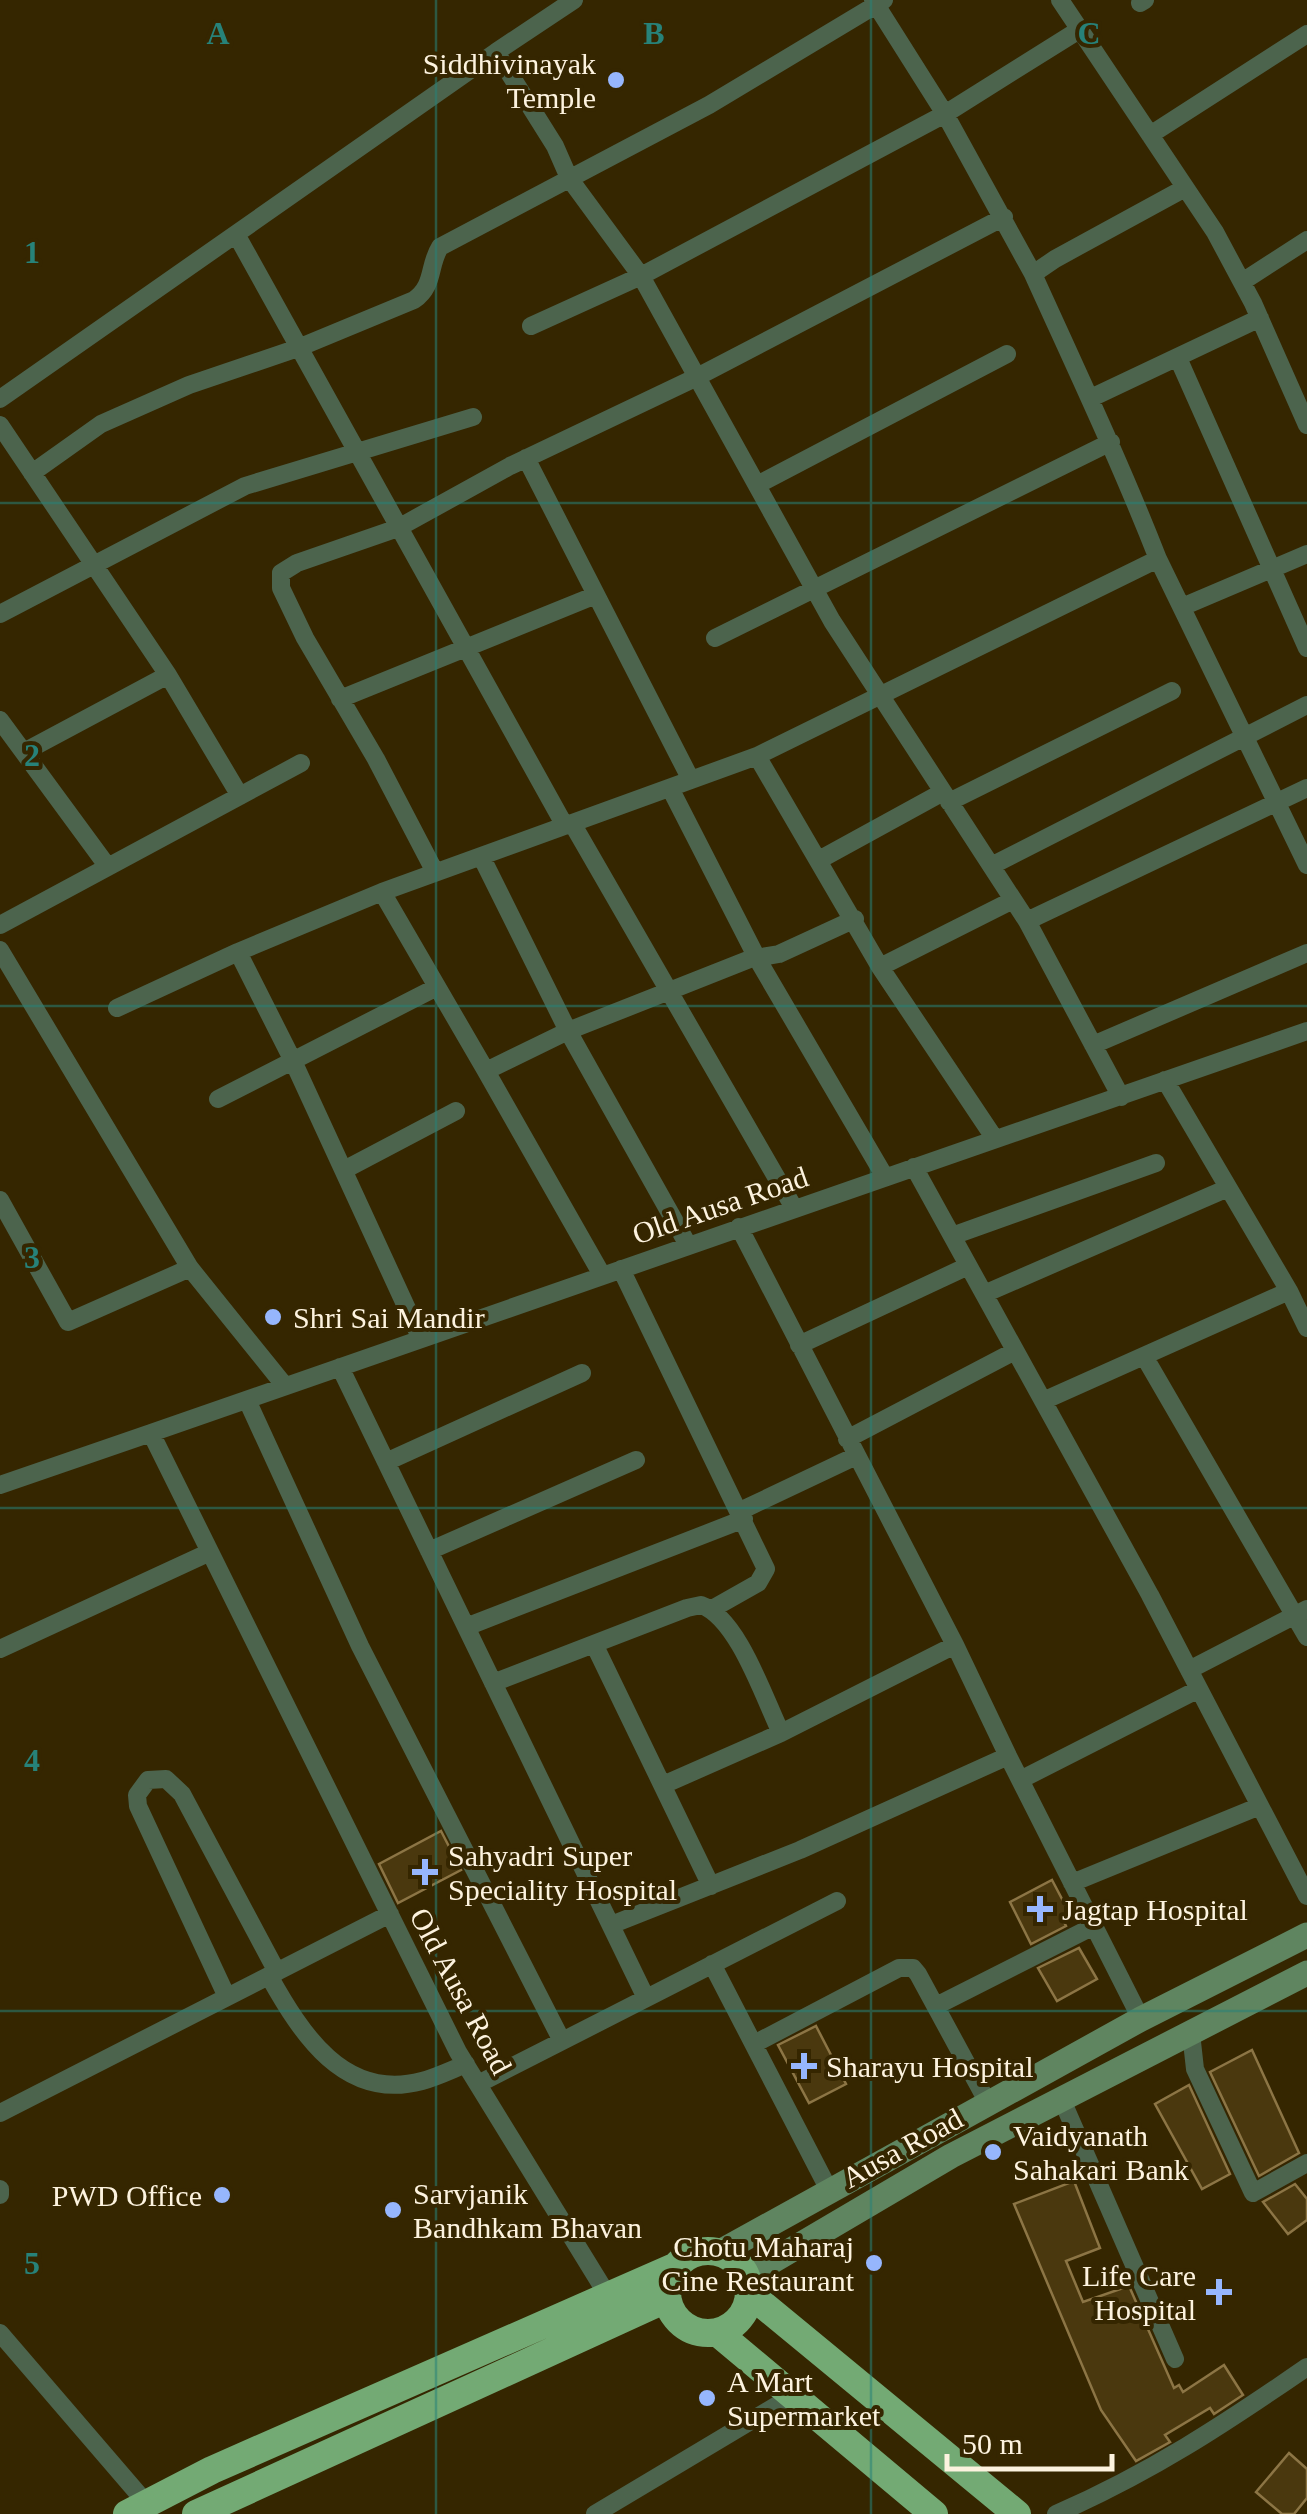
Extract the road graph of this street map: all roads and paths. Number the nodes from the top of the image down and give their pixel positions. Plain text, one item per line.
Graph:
1 (574, 0) edge
2 (1060, 0) edge
3 (878, 2) edge
4 (1079, 30) junction
5 (1307, 34) edge
6 (496, 52) junction
7 (946, 114) junction
8 (1150, 135) junction
9 (569, 178) junction
10 (1186, 188) junction
11 (1004, 217) junction
12 (236, 234) junction
13 (1307, 240) edge
14 (1033, 274) junction
15 (641, 276) junction
16 (1242, 282) junction
17 (1260, 318) junction
18 (532, 326) dead end
19 (298, 348) junction
20 (1007, 354) dead end
21 (1178, 358) junction
22 (697, 377) junction
23 (1091, 398) junction
24 (0, 399) edge
25 (473, 417) dead end
26 (0, 425) edge
27 (1307, 425) edge
28 (1112, 442) junction
29 (354, 452) junction
30 (526, 458) junction
31 (32, 473) junction
32 (756, 485) junction
33 (398, 528) junction
34 (1307, 554) edge
35 (1158, 559) junction
36 (94, 564) junction
37 (1272, 568) junction
38 (814, 589) junction
39 (596, 595) junction
40 (1182, 607) junction
41 (0, 614) edge
42 (714, 638) dead end
43 (464, 648) junction
44 (1307, 648) edge
45 (168, 675) junction
46 (1172, 691) dead end
47 (880, 694) junction
48 (340, 699) junction
49 (1307, 706) edge
50 (0, 720) edge
51 (1246, 736) junction
52 (24, 752) junction
53 (756, 756) junction
54 (301, 763) dead end
55 (691, 780) junction
56 (670, 788) junction
57 (1307, 788) edge
58 (240, 796) junction
59 (946, 797) junction
60 (1277, 802) junction
61 (568, 824) junction
62 (481, 856) junction
63 (818, 860) junction
64 (1307, 865) edge
65 (991, 866) junction
66 (108, 867) junction
67 (436, 872) junction
68 (382, 892) junction
69 (1013, 900) junction
70 (855, 920) junction
71 (1027, 920) junction
72 (0, 925) edge
73 (0, 950) edge
74 (238, 952) junction
75 (1307, 953) edge
76 (758, 960) junction
77 (880, 966) junction
78 (437, 987) junction
79 (670, 991) junction
80 (117, 1008) dead end
81 (568, 1031) junction
82 (1307, 1031) edge
83 (1092, 1045) junction
84 (293, 1061) junction
85 (486, 1071) junction
86 (1164, 1080) junction
87 (1121, 1098) junction
88 (218, 1099) dead end
89 (456, 1111) dead end
90 (995, 1139) junction
91 (1156, 1164) dead end
92 (914, 1167) junction
93 (344, 1170) junction
94 (886, 1177) junction
95 (1228, 1188) junction
96 (0, 1200) edge
97 (794, 1208) junction
98 (739, 1227) junction
99 (952, 1236) junction
100 (688, 1245) junction
101 (968, 1266) junction
102 (190, 1268) junction
103 (621, 1268) junction
104 (602, 1275) junction
105 (1289, 1292) junction
106 (984, 1294) junction
107 (1307, 1328) edge
108 (421, 1339) junction
109 (799, 1345) junction
110 (1016, 1351) junction
111 (1144, 1356) junction
112 (340, 1367) junction
113 (582, 1374) dead end
114 (285, 1386) junction
115 (246, 1400) junction
116 (1043, 1402) junction
117 (151, 1434) junction
118 (847, 1439) junction
119 (856, 1456) junction
120 (636, 1460) dead end
121 (386, 1462) junction
122 (0, 1485) edge
123 (742, 1515) junction
124 (429, 1551) junction
125 (210, 1552) junction
126 (712, 1609) junction
127 (1301, 1612) edge
128 (466, 1628) junction
129 (1307, 1637) edge
130 (594, 1644) junction
131 (955, 1645) junction
132 (0, 1649) edge
133 (1189, 1670) junction
134 (493, 1683) junction
135 (1199, 1689) junction
136 (781, 1732) junction
137 (1008, 1756) junction
138 (1020, 1780) junction
139 (663, 1785) junction
140 (1260, 1806) junction
141 (1072, 1883) junction
142 (711, 1886) junction
143 (1307, 1896) edge
144 (837, 1900) dead end
145 (390, 1914) junction
146 (611, 1926) junction
147 (1094, 1926) junction
148 (1307, 1935) edge
149 (712, 1964) junction
150 (273, 1974) junction
151 (1307, 1974) edge
152 (227, 1997) junction
153 (646, 1998) junction
154 (936, 2006) junction
155 (1141, 2019) junction
156 (1191, 2032) junction
157 (562, 2041) junction
158 (754, 2044) junction
159 (466, 2064) junction
160 (478, 2084) junction
161 (1062, 2100) junction
162 (988, 2103) junction
163 (0, 2113) edge
164 (1307, 2163) edge
165 (829, 2190) junction
166 (720, 2252) junction
167 (674, 2267) junction
168 (748, 2285) junction
169 (608, 2296) junction
170 (666, 2299) junction
171 (0, 2333) edge
172 (718, 2333) junction
173 (1175, 2359) dead end
174 (1307, 2367) edge
175 (794, 2395) junction
176 (137, 2509) edge
177 (196, 2514) edge
178 (594, 2514) edge
179 (934, 2514) edge
180 (1017, 2514) edge
181 (1056, 2514) edge

1 - 6 street
2 - 4 street
3 - 7 street
3 - 9 street
4 - 7 street
4 - 8 street
5 - 8 street
6 - 9 street
6 - 12 street
7 - 11 street
7 - 15 street
8 - 10 street
9 - 15 street
9 - 19 street
10 - 14 street
10 - 16 street
11 - 14 street
11 - 22 street
12 - 19 street
12 - 24 street
13 - 16 street
14 - 23 street
15 - 18 street
15 - 22 street
16 - 17 street
17 - 21 street
17 - 27 street
19 - 29 street
19 - 31 street
20 - 32 street
21 - 23 street
21 - 37 street
22 - 30 street
22 - 32 street
23 - 28 street
25 - 29 street
26 - 31 street
28 - 35 street
28 - 38 street
29 - 33 street
29 - 36 street
30 - 33 street
30 - 39 street
31 - 36 street
32 - 38 street
33 - 43 street
33 - 48 street
34 - 37 street
35 - 40 street
35 - 47 street
36 - 41 street
36 - 45 street
37 - 40 street
37 - 44 street
38 - 42 street
38 - 47 street
39 - 43 street
39 - 55 street
40 - 51 street
43 - 48 street
43 - 61 street
45 - 52 street
45 - 58 street
46 - 59 street
47 - 53 street
47 - 59 street
48 - 67 street
49 - 51 street
50 - 52 street
51 - 60 street
51 - 65 street
52 - 66 street
53 - 55 street
53 - 63 street
54 - 58 street
55 - 56 street
56 - 61 street
56 - 76 street
57 - 60 street
58 - 66 street
59 - 63 street
59 - 65 street
60 - 64 street
60 - 71 street
61 - 62 street
61 - 79 street
62 - 67 street
62 - 81 street
63 - 70 street
65 - 69 street
66 - 72 street
67 - 68 street
68 - 74 street
68 - 78 street
69 - 71 street
69 - 77 street
70 - 76 street
70 - 77 street
71 - 83 street
73 - 102 street
74 - 80 street
74 - 84 street
75 - 83 street
76 - 79 street
76 - 94 street
77 - 90 street
78 - 84 street
78 - 85 street
79 - 81 street
79 - 97 street
81 - 85 street
81 - 100 street
82 - 86 street, Old Ausa Road
83 - 87 street
84 - 88 street
84 - 93 street
85 - 104 street
86 - 87 street, Old Ausa Road
86 - 95 street
87 - 90 street, Old Ausa Road
89 - 93 street
90 - 92 street, Old Ausa Road
91 - 99 street
92 - 94 street, Old Ausa Road
92 - 99 street
93 - 108 street
94 - 97 street, Old Ausa Road
95 - 105 street
95 - 106 street
96 - 102 street
97 - 98 street, Old Ausa Road
98 - 100 street, Old Ausa Road
98 - 109 street
99 - 101 street
100 - 103 street, Old Ausa Road
101 - 106 street
101 - 109 street
102 - 114 street
103 - 104 street, Old Ausa Road
103 - 123 street
104 - 108 street, Old Ausa Road
105 - 107 street
105 - 111 street
106 - 110 street
108 - 112 street, Old Ausa Road
109 - 118 street
110 - 116 street
110 - 118 street
111 - 116 street
111 - 127 street
112 - 114 street, Old Ausa Road
112 - 121 street
113 - 121 street
114 - 115 street, Old Ausa Road
115 - 117 street, Old Ausa Road
115 - 157 street
116 - 133 street
117 - 122 street, Old Ausa Road
117 - 125 street, Old Ausa Road
118 - 119 street
119 - 123 street
119 - 131 street
120 - 124 street
121 - 124 street
123 - 126 street
123 - 128 street
124 - 128 street
125 - 132 street
125 - 145 street, Old Ausa Road
126 - 130 street
126 - 136 street
127 - 129 street
127 - 133 street
128 - 134 street
130 - 134 street
130 - 139 street
131 - 136 street
131 - 137 street
133 - 135 street
134 - 146 street
135 - 138 street
135 - 140 street
136 - 139 street
137 - 138 street
137 - 142 street
138 - 141 street
139 - 142 street
140 - 141 street
140 - 143 street
141 - 147 street
142 - 146 street
144 - 149 street
145 - 150 street
145 - 159 street, Old Ausa Road
146 - 153 street
147 - 154 street
147 - 155 street
148 - 155 main road
149 - 153 street
149 - 158 street
150 - 152 street
150 - 152 street
150 - 159 street
151 - 156 main road, Ausa Road
152 - 163 street
153 - 157 street
154 - 158 street
154 - 162 street
155 - 162 main road
156 - 161 main road, Ausa Road
156 - 164 street
157 - 160 street
158 - 165 street
159 - 160 street, Old Ausa Road
160 - 169 street, Old Ausa Road
161 - 168 main road, Ausa Road
161 - 173 street
162 - 165 main road
165 - 166 main road
166 - 167 highway
166 - 168 highway
167 - 169 highway
167 - 170 highway
168 - 172 highway, Ausa Road
168 - 180 highway
169 - 176 highway
170 - 172 highway
170 - 177 highway
171 - 176 street
172 - 175 highway
174 - 181 street
175 - 178 street
175 - 179 highway

